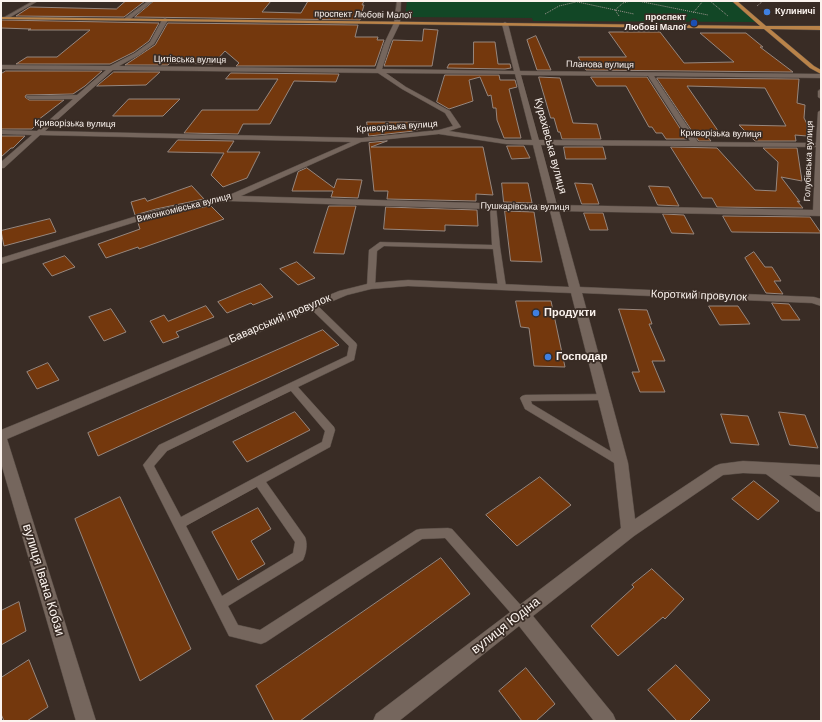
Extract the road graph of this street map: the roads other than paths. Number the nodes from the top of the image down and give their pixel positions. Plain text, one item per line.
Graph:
1 (36, 1) edge
2 (151, 1) edge
3 (399, 1) edge
4 (734, 1) edge
5 (3, 18) edge
6 (127, 19) junction
7 (165, 20) junction
8 (397, 23) junction
9 (505, 24) junction
10 (765, 26) junction
11 (821, 28) edge
12 (1, 67) edge
13 (112, 68) junction
14 (379, 72) junction
15 (821, 72) edge
16 (518, 73) junction
17 (650, 75) junction
18 (821, 76) edge
19 (821, 91) edge
20 (29, 96) dead end
21 (80, 97) junction
22 (821, 97) edge
23 (821, 112) edge
24 (1, 132) edge
25 (439, 132) junction
26 (38, 133) junction
27 (362, 140) junction
28 (536, 142) junction
29 (695, 143) junction
30 (819, 144) junction
31 (1, 166) edge
32 (229, 198) junction
33 (493, 206) junction
34 (555, 208) junction
35 (819, 213) edge
36 (496, 247) junction
37 (1, 261) edge
38 (371, 286) junction
39 (502, 287) junction
40 (576, 291) junction
41 (821, 303) edge
42 (313, 306) junction
43 (292, 386) junction
44 (605, 397) junction
45 (1, 436) edge
46 (1, 440) edge
47 (621, 463) junction
48 (770, 469) junction
49 (821, 471) edge
50 (260, 480) junction
51 (821, 506) edge
52 (179, 524) junction
53 (629, 531) junction
54 (220, 604) junction
55 (520, 615) junction
56 (86, 721) edge
57 (383, 721) edge
58 (606, 721) edge

1 - 5 street
2 - 6 street
3 - 8 street
4 - 10 main road
5 - 6 main road, проспект Любові Малої
6 - 7 main road, проспект Любові Малої
7 - 8 main road, проспект Любові Малої
7 - 13 street
8 - 9 main road, проспект Любові Малої
8 - 14 street
9 - 10 main road, проспект Любові Малої
9 - 16 street, Курахівська вулиця
10 - 11 main road, проспект Любові Малої
10 - 15 main road
12 - 13 street, Цитівська вулиця
13 - 14 street, Цитівська вулиця
13 - 21 street
14 - 16 street, Планова вулиця
14 - 25 street
16 - 17 street, Планова вулиця
16 - 28 street, Курахівська вулиця
17 - 18 street, Планова вулиця
17 - 29 street
19 - 22 street
20 - 21 street
21 - 26 street
23 - 30 street, Голубівська вулиця
24 - 26 street, Криворізька вулиця
25 - 27 street, Криворізька вулиця
25 - 28 street, Криворізька вулиця
26 - 27 street, Криворізька вулиця
26 - 31 street
27 - 32 street, Виконкомівська вулиця
28 - 29 street, Криворізька вулиця
28 - 34 street, Курахівська вулиця
29 - 30 street, Криворізька вулиця
30 - 35 street, Голубівська вулиця
32 - 33 street, Пушкарівська вулиця
32 - 37 street, Виконкомівська вулиця
33 - 34 street, Пушкарівська вулиця
33 - 36 lane
34 - 35 street, Пушкарівська вулиця
34 - 40 street, Курахівська вулиця
36 - 38 lane
36 - 39 lane
38 - 39 street, Баварський провулок
38 - 42 street, Баварський провулок
39 - 40 street, Баварський провулок
40 - 41 street, Короткий провулок
40 - 44 street, Курахівська вулиця
42 - 43 lane
42 - 45 street, Баварський провулок
43 - 50 lane
43 - 52 lane
44 - 47 street, Курахівська вулиця
44 - 47 lane
46 - 56 street, вулиця Івана Кобзи
47 - 53 street, Курахівська вулиця
48 - 49 street, вулиця Юдіна
48 - 51 street
48 - 53 street, вулиця Юдіна
50 - 52 lane
50 - 54 lane
52 - 54 lane
53 - 55 street, вулиця Юдіна
54 - 55 lane
55 - 57 street, вулиця Юдіна
55 - 58 street

